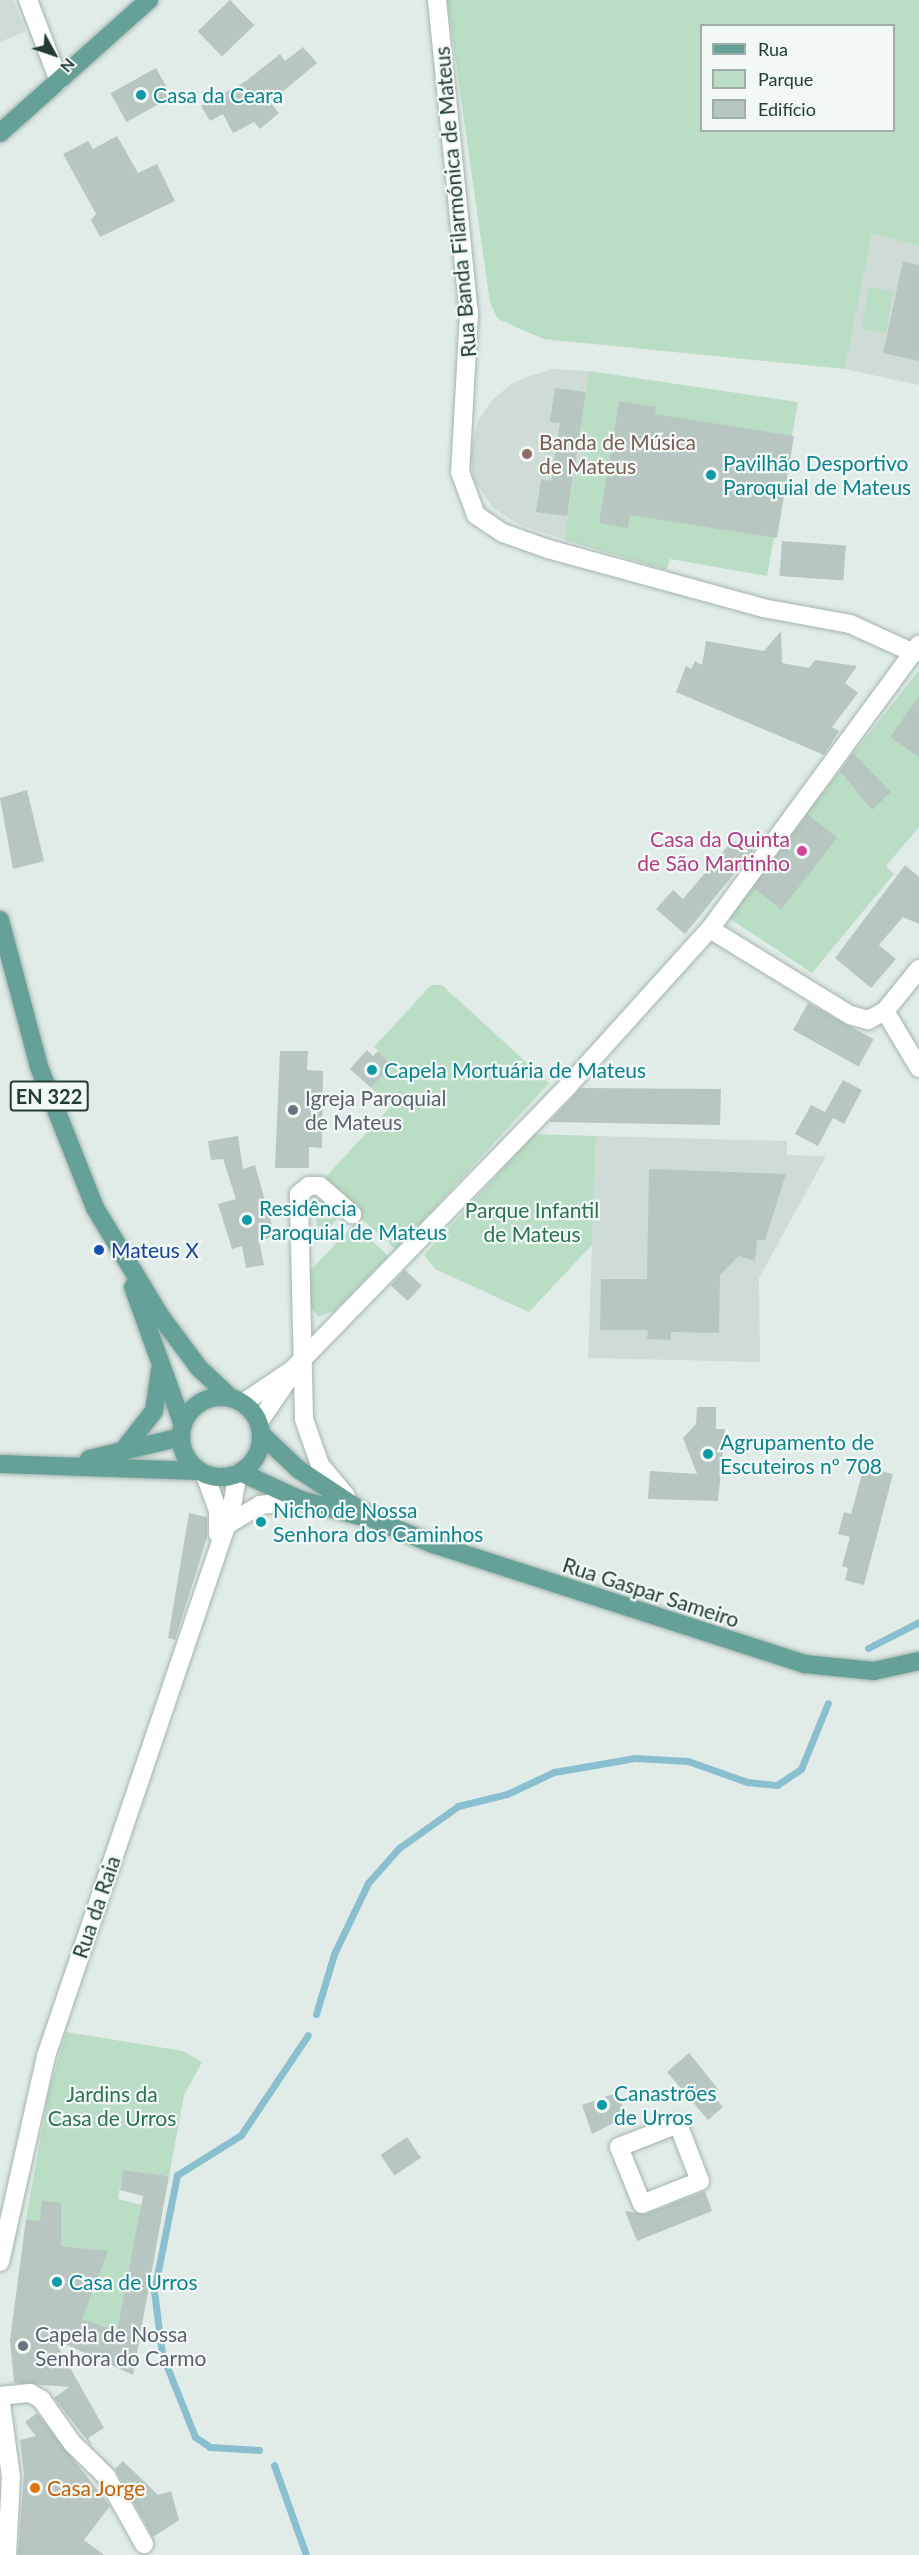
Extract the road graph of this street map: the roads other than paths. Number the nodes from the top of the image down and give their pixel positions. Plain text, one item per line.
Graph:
1 (28, 0) edge
2 (148, 0) edge
3 (436, 0) edge
4 (59, 81) junction
5 (0, 133) edge
6 (917, 649) edge
7 (0, 920) edge
8 (710, 929) junction
9 (919, 969) edge
10 (885, 1011) junction
11 (919, 1068) edge
12 (352, 1214) dead end
13 (124, 1262) junction
14 (303, 1357) junction
15 (160, 1362) junction
16 (237, 1401) junction
17 (260, 1428) junction
18 (182, 1431) junction
19 (119, 1455) junction
20 (0, 1464) edge
21 (45, 1466) junction
22 (202, 1473) junction
23 (239, 1473) junction
24 (301, 1500) junction
25 (375, 1520) junction
26 (225, 1526) junction
27 (214, 1559) junction
28 (919, 1661) edge
29 (700, 2181) joint
30 (0, 2262) edge
31 (0, 2396) edge
32 (144, 2544) dead end
33 (7, 2555) edge

1 - 4 street
2 - 4 main road
3 - 6 street, Rua Banda Filarmónica de Mateus
4 - 5 main road
6 - 8 street
7 - 13 main road, EN 322
8 - 10 street
8 - 14 street
9 - 10 street
10 - 11 street
12 - 14 street
13 - 15 main road, EN 322
13 - 16 main road, EN 322
14 - 16 street
14 - 17 street
14 - 25 street
15 - 18 main road, EN 322
15 - 19 main road
16 - 17 main road, EN 322
16 - 18 main road
17 - 23 main road
17 - 25 main road
18 - 19 main road
18 - 22 main road, EN 322
19 - 21 main road
20 - 21 main road
21 - 22 main road
22 - 23 main road
22 - 27 street
23 - 24 main road
23 - 26 street
24 - 25 main road
24 - 26 street
25 - 28 main road, Rua Gaspar Sameiro
26 - 27 street
27 - 30 street, Rua da Raia
29 - 29 street
31 - 32 street
31 - 33 street

